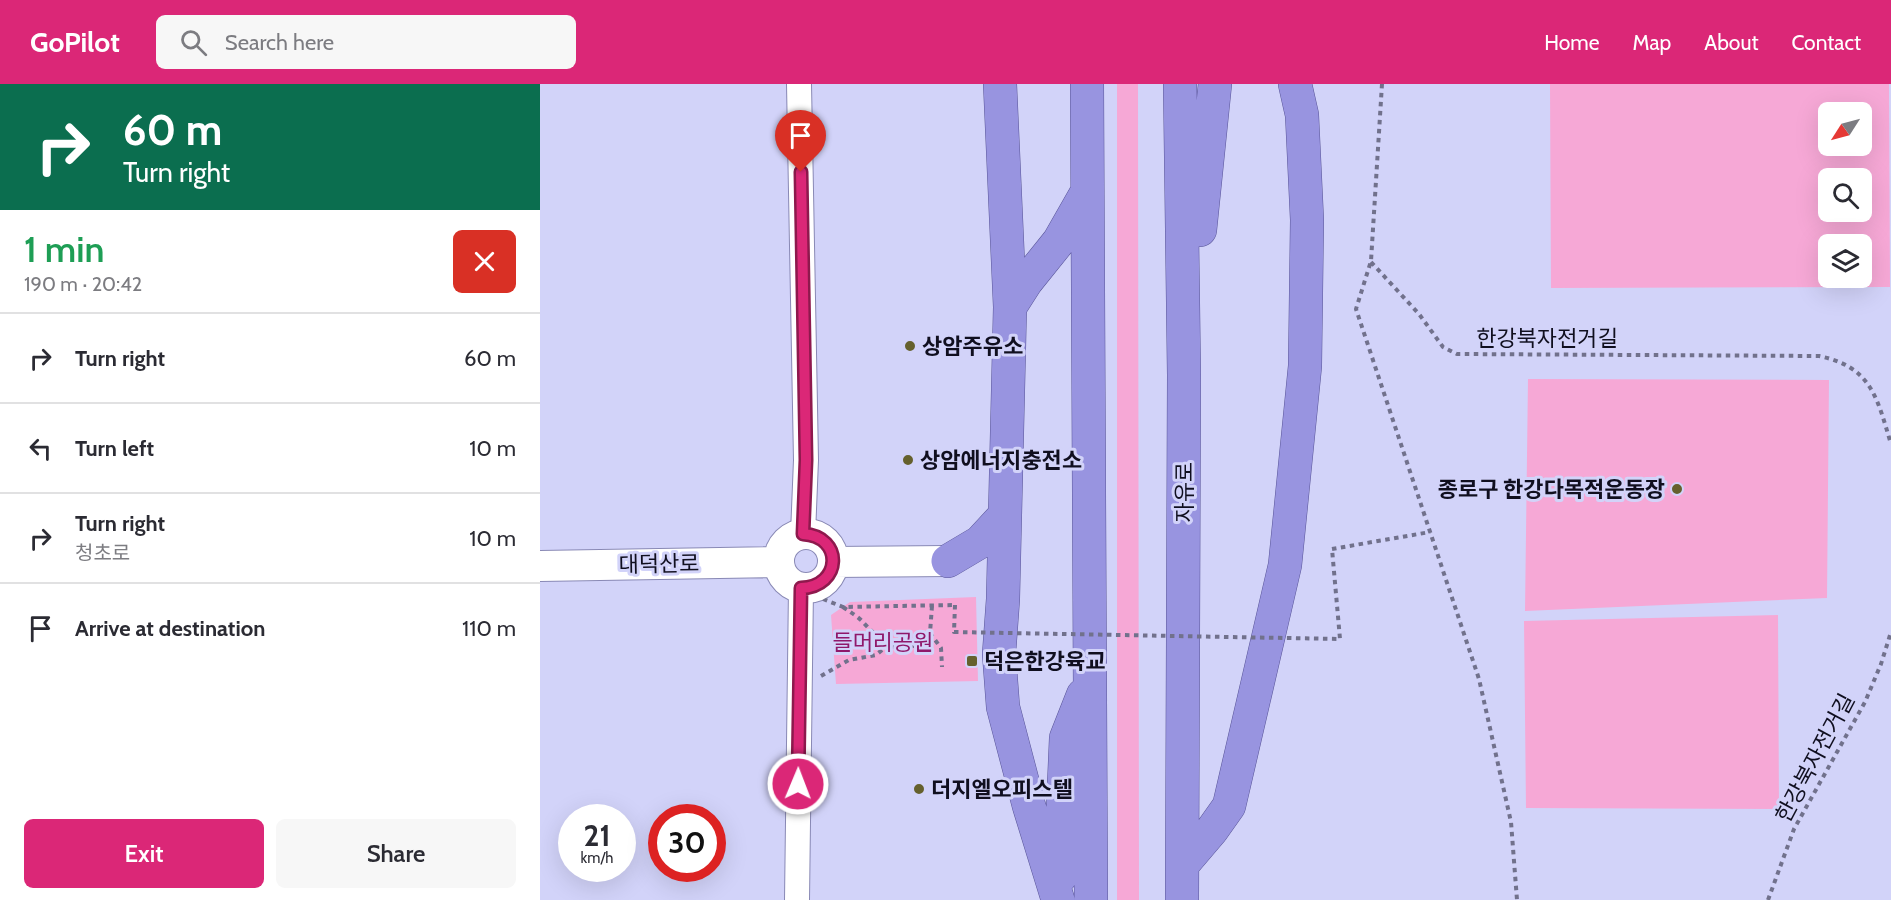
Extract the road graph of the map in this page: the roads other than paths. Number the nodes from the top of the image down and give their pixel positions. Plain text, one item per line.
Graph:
1 (799, 84) edge
2 (1000, 84) edge
3 (1087, 84) edge
4 (1180, 84) edge
5 (1215, 84) edge
6 (1295, 84) edge
7 (1088, 190) junction
8 (1010, 307) junction
9 (1184, 375) junction
10 (1005, 515) junction
11 (803, 534) junction
12 (948, 561) junction
13 (778, 562) junction
14 (833, 562) junction
15 (540, 566) edge
16 (812, 593) junction
17 (1003, 599) junction
18 (1089, 680) junction
19 (1183, 864) junction
20 (797, 900) edge
21 (1059, 900) edge
22 (1091, 900) edge
23 (1182, 900) edge

1 - 11 street
2 - 8 highway
3 - 7 highway
4 - 9 highway, 자유로
5 - 9 highway
6 - 19 highway
7 - 8 highway
7 - 18 highway
8 - 10 highway
9 - 19 highway, 자유로
10 - 12 highway
10 - 17 highway
11 - 13 street
11 - 14 street
12 - 14 street
12 - 17 highway
13 - 15 street, 대덕산로
13 - 16 street
14 - 16 street
16 - 20 street
17 - 21 highway
18 - 21 highway
18 - 22 highway
19 - 23 highway, 자유로

